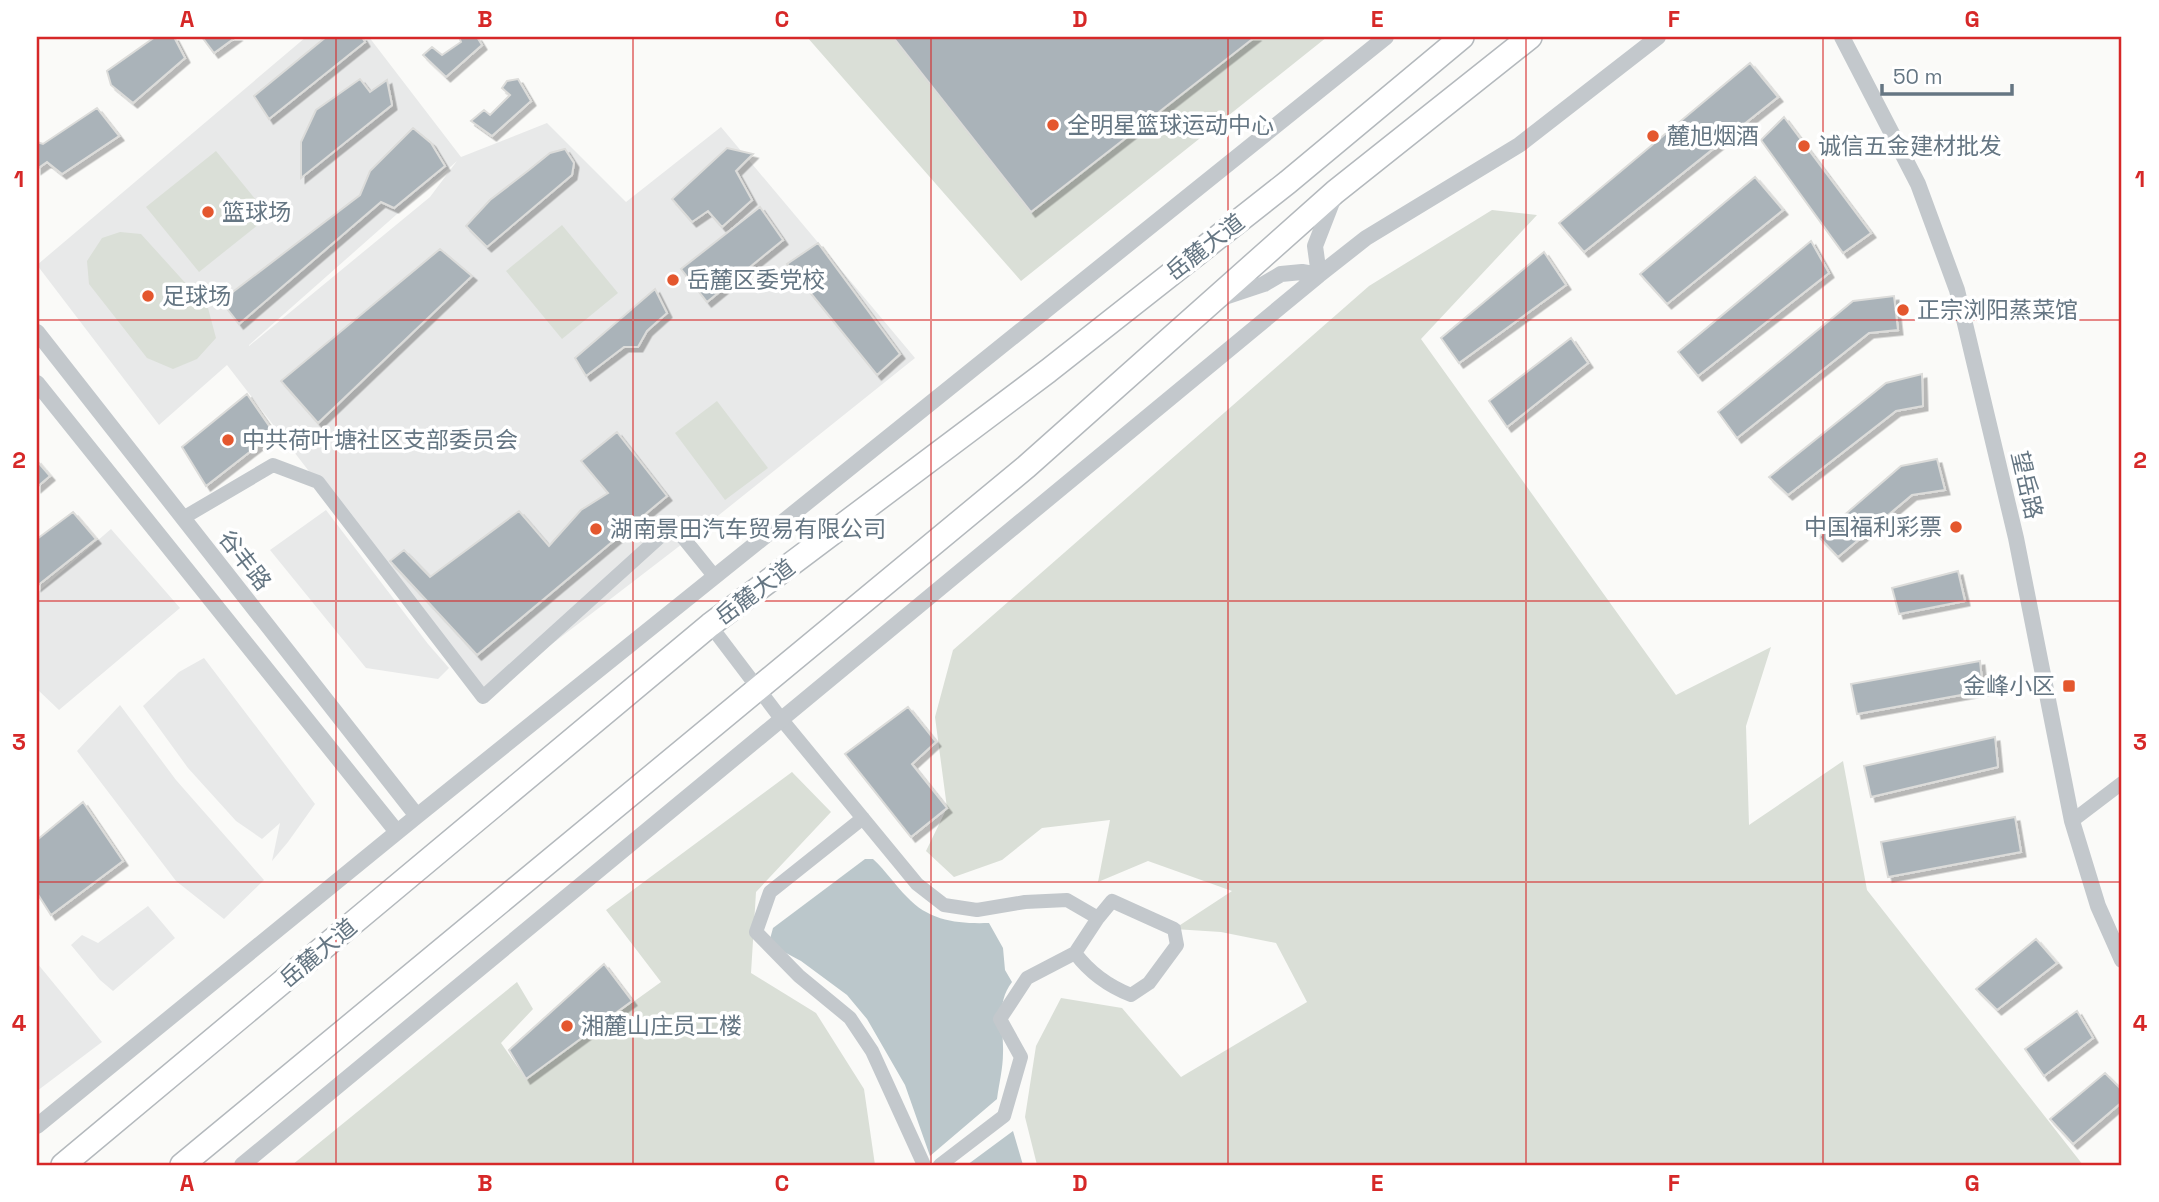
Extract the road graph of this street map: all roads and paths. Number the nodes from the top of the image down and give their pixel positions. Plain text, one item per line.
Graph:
1 (1386, 37) edge
2 (1462, 37) edge
3 (1530, 37) edge
4 (1658, 37) edge
5 (1842, 37) edge
6 (1335, 192) junction
7 (1319, 275) junction
8 (1210, 302) junction
9 (37, 332) edge
10 (37, 383) edge
11 (183, 518) junction
12 (715, 577) junction
13 (710, 625) junction
14 (758, 689) junction
15 (782, 720) junction
16 (2122, 783) edge
17 (417, 816) junction
18 (863, 818) junction
19 (2072, 821) junction
20 (397, 832) junction
21 (1098, 918) junction
22 (1075, 953) junction
23 (2122, 960) edge
24 (37, 1126) edge
25 (62, 1165) edge
26 (182, 1165) edge
27 (242, 1165) edge
28 (924, 1165) edge
29 (940, 1165) edge

1 - 12 street
2 - 13 highway, 岳麓大道
3 - 6 highway, 岳麓大道
4 - 7 street
5 - 19 street, 望岳路
6 - 7 street
6 - 8 highway, 岳麓大道
7 - 8 street
7 - 15 street
8 - 14 highway, 岳麓大道
9 - 11 street, 谷丰路
10 - 20 street
11 - 12 street
11 - 17 street, 谷丰路
12 - 17 street
13 - 14 street
13 - 25 highway, 岳麓大道
14 - 15 street
14 - 26 highway, 岳麓大道
15 - 18 street
15 - 27 street
16 - 19 street
17 - 20 street
18 - 21 street
18 - 28 street
19 - 23 street, 望岳路
20 - 24 street
21 - 22 street
21 - 22 street
22 - 29 street

